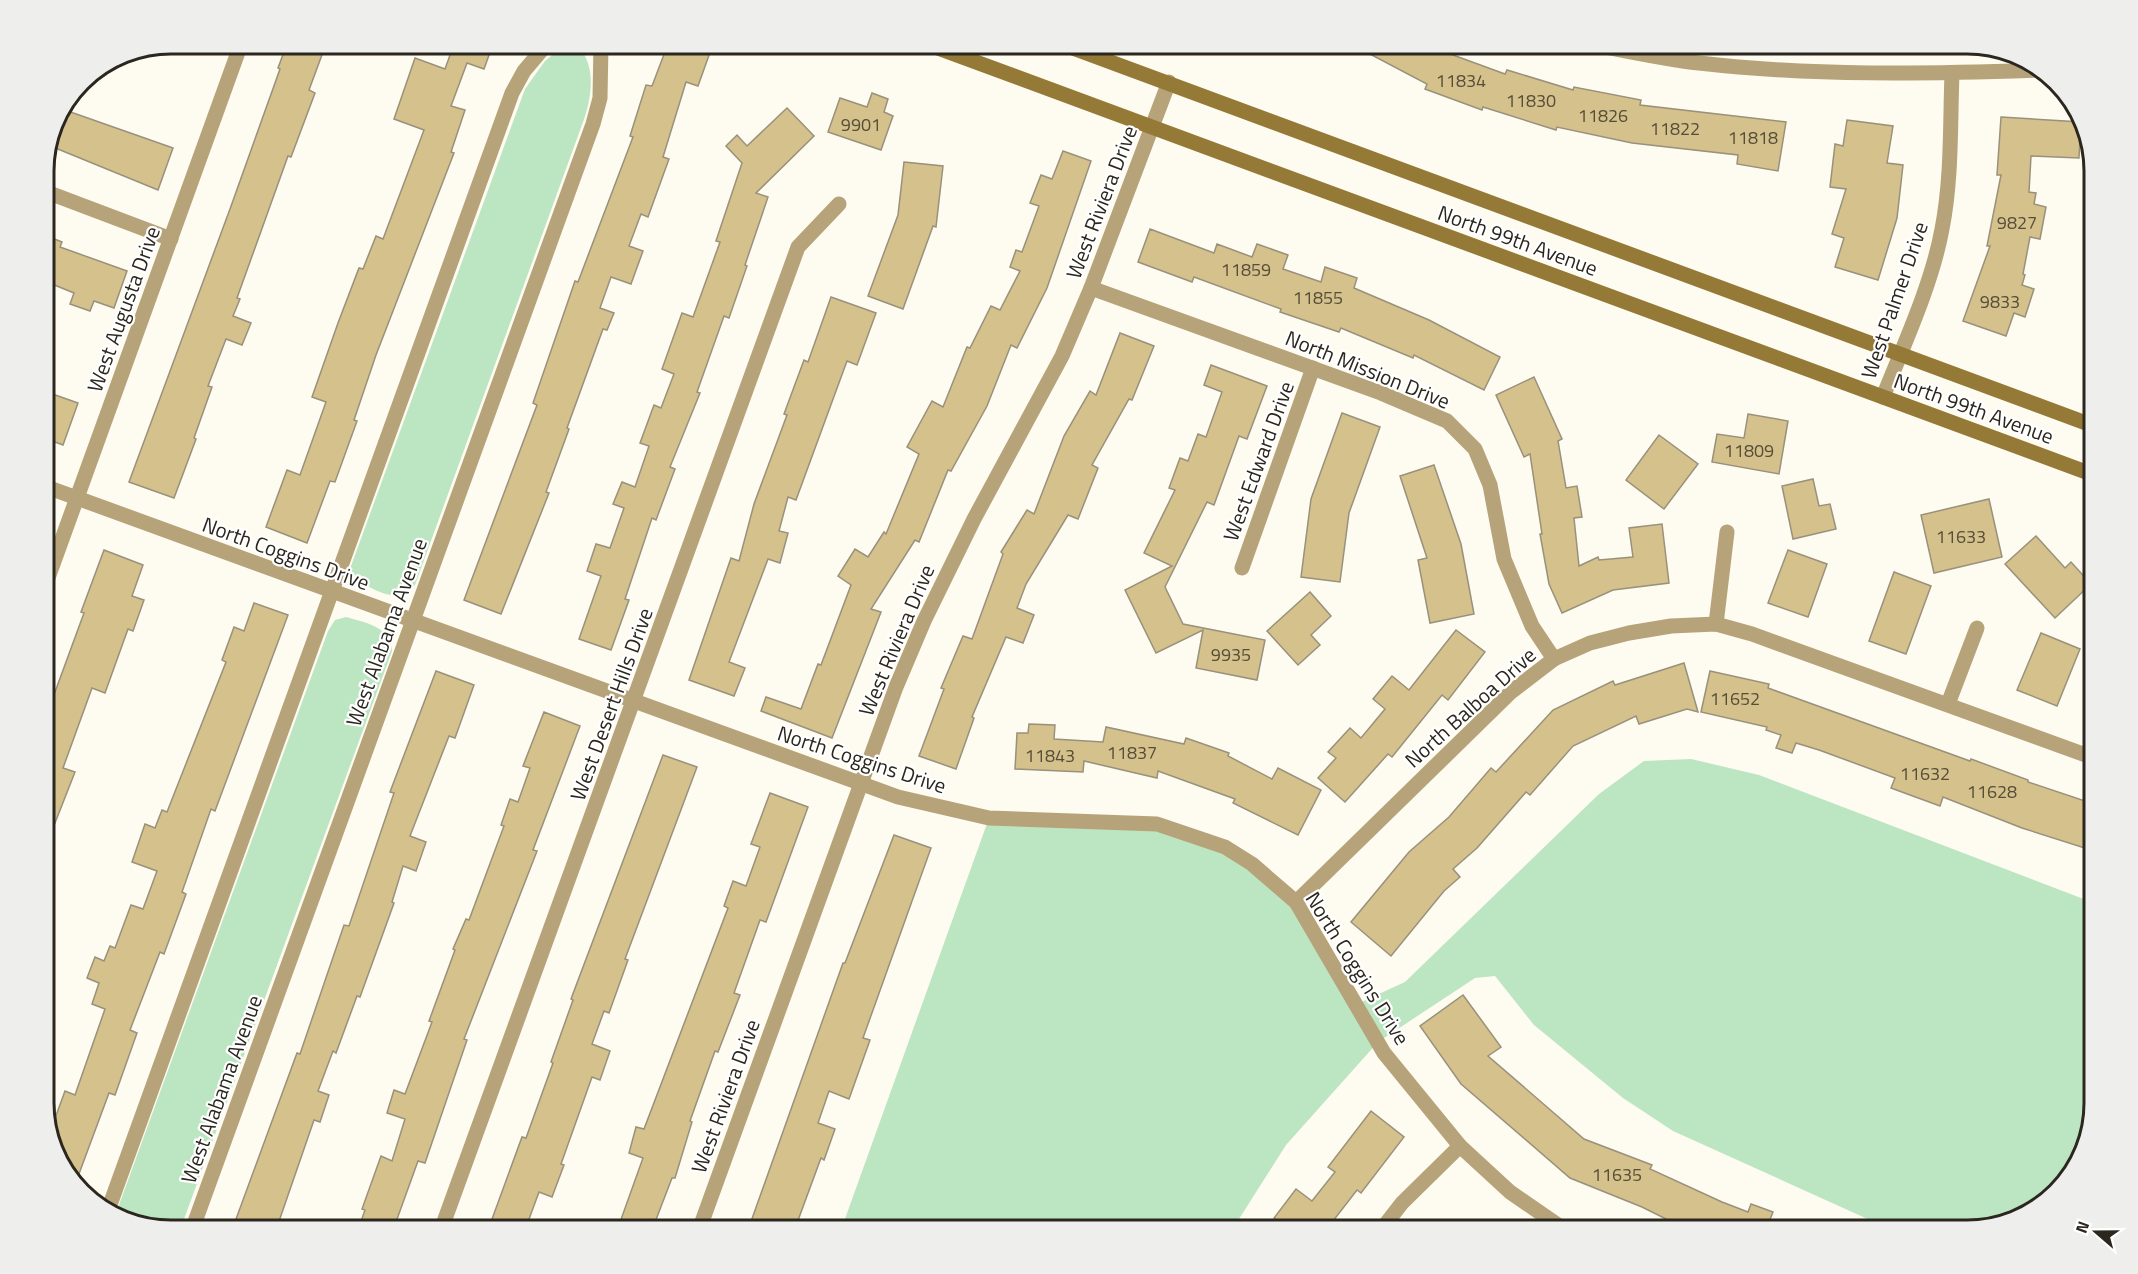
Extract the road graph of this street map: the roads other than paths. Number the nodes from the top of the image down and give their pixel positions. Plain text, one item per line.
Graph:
1 (237, 54) edge
2 (538, 54) edge
3 (601, 54) edge
4 (954, 54) edge
5 (1090, 54) edge
6 (1646, 54) edge
7 (2027, 70) edge
8 (1952, 73) junction
9 (1169, 82) junction
10 (1152, 127) junction
11 (54, 194) edge
12 (839, 204) dead end
13 (171, 239) junction
14 (1091, 288) junction
15 (1900, 354) junction
16 (1313, 368) junction
17 (1883, 397) junction
18 (2084, 422) edge
19 (2084, 471) edge
20 (54, 490) edge
21 (76, 499) junction
22 (1727, 532) dead end
23 (54, 561) edge
24 (1242, 568) dead end
25 (331, 592) junction
26 (412, 621) junction
27 (1716, 624) junction
28 (1977, 628) dead end
29 (1554, 659) junction
30 (635, 702) junction
31 (1948, 704) junction
32 (2084, 754) edge
33 (859, 783) junction
34 (1296, 902) junction
35 (1460, 1146) junction
36 (111, 1203) edge
37 (196, 1220) edge
38 (445, 1220) edge
39 (703, 1220) edge
40 (1389, 1220) edge
41 (1551, 1220) edge

1 - 13 street, West Augusta Drive
2 - 25 street
3 - 26 street, West Alabama Avenue
4 - 10 main road, North 99th Avenue
5 - 9 main road, North 99th Avenue
6 - 8 street
7 - 8 street
8 - 15 street, West Palmer Drive
9 - 10 street, West Riviera Drive
9 - 15 main road, North 99th Avenue
10 - 14 street, West Riviera Drive
10 - 17 main road, North 99th Avenue
11 - 13 street
12 - 30 street, West Desert Hills Drive
13 - 21 street, West Augusta Drive
14 - 16 street, North Mission Drive
14 - 33 street, West Riviera Drive
15 - 17 street, West Palmer Drive
15 - 18 main road, North 99th Avenue
16 - 24 street, West Edward Drive
16 - 29 street, North Mission Drive
17 - 19 main road, North 99th Avenue
20 - 21 street, North Coggins Drive
21 - 23 street, West Augusta Drive
21 - 25 street, North Coggins Drive
22 - 27 street
25 - 26 street, North Coggins Drive
25 - 36 street
26 - 30 street, North Coggins Drive
26 - 37 street, West Alabama Avenue
27 - 29 street, North Balboa Drive
27 - 31 street, North Balboa Drive
28 - 31 street
29 - 34 street, North Balboa Drive
30 - 33 street, North Coggins Drive
30 - 38 street, West Desert Hills Drive
31 - 32 street, North Balboa Drive
33 - 34 street, North Coggins Drive
33 - 39 street, West Riviera Drive
34 - 35 street, North Coggins Drive
35 - 40 street
35 - 41 street, North Coggins Drive

